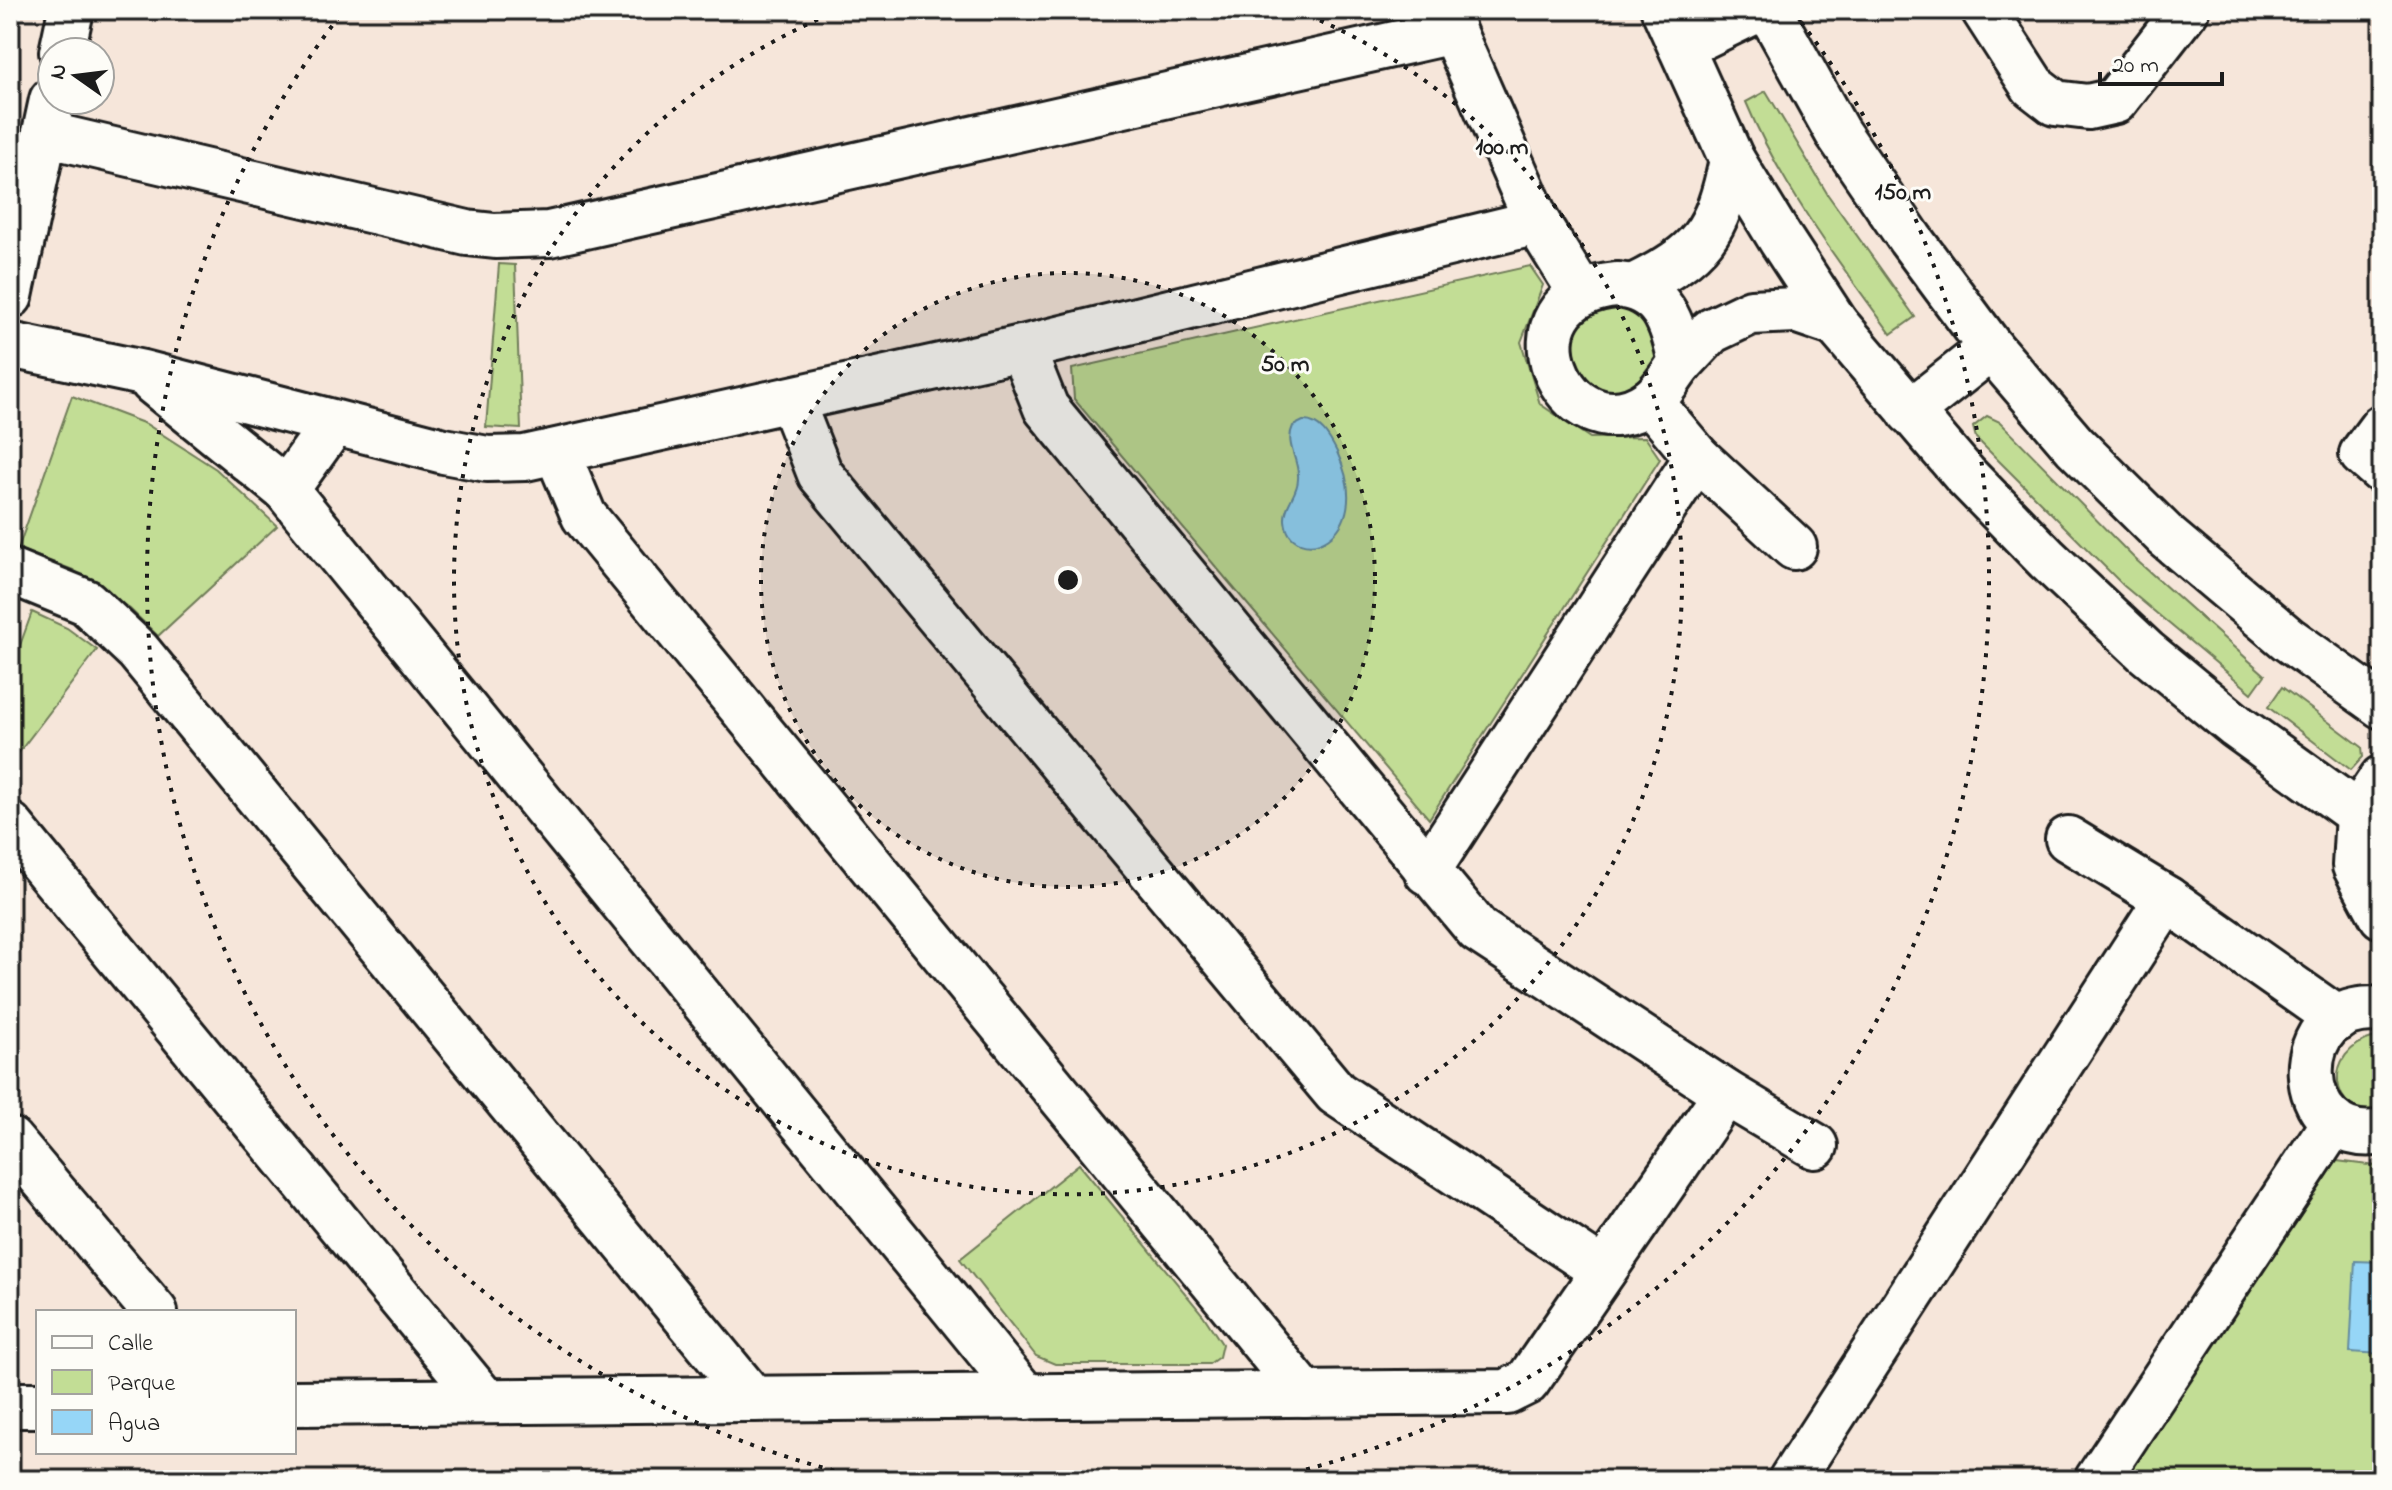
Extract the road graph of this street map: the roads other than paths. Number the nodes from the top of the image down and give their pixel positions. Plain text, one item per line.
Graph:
1 (71, 10) edge
2 (1757, 10) edge
3 (1769, 10) edge
4 (1984, 10) edge
5 (2186, 10) edge
6 (1451, 20) edge
7 (1672, 28) edge
8 (65, 36) edge
9 (49, 117) edge
10 (1732, 160) junction
11 (1537, 222) junction
12 (1635, 286) junction
13 (1581, 293) junction
14 (10, 296) edge
15 (1836, 324) junction
16 (10, 345) edge
17 (1022, 348) junction
18 (1991, 348) junction
19 (1681, 363) junction
20 (143, 373) junction
21 (791, 400) junction
22 (1650, 401) junction
23 (1910, 412) junction
24 (334, 423) junction
25 (557, 452) junction
26 (1697, 457) junction
27 (286, 490) junction
28 (1794, 547) dead end
29 (10, 571) edge
30 (2382, 706) edge
31 (2382, 778) edge
32 (2370, 821) edge
33 (10, 825) edge
34 (2068, 839) dead end
35 (1427, 872) junction
36 (2167, 899) junction
37 (2382, 916) edge
38 (2368, 1007) edge
39 (1726, 1093) junction
40 (2334, 1122) junction
41 (2382, 1132) edge
42 (10, 1140) edge
43 (1815, 1146) dead end
44 (1603, 1271) junction
45 (153, 1310) edge
46 (1305, 1394) junction
47 (1026, 1397) junction
48 (753, 1399) junction
49 (485, 1401) junction
50 (296, 1403) edge
51 (10, 1405) edge
52 (36, 1405) edge
53 (1791, 1480) edge
54 (2097, 1480) edge

1 - 8 street
2 - 7 street
3 - 18 street
4 - 5 street
6 - 9 street
6 - 11 street
7 - 10 street
9 - 14 street
10 - 12 street
10 - 15 street
11 - 13 street
11 - 17 street
12 - 13 street
12 - 19 street
13 - 22 street
15 - 19 street
15 - 23 street
16 - 20 street
17 - 21 street
17 - 35 street
18 - 23 street
18 - 30 street
19 - 22 street
20 - 24 street
20 - 27 street
21 - 25 street
21 - 44 street
22 - 26 street
23 - 32 street
24 - 25 street
24 - 27 street
25 - 46 street
26 - 28 street
26 - 35 street
27 - 47 street
29 - 48 street
31 - 32 street
32 - 37 street
33 - 49 street
34 - 36 street
35 - 39 street
36 - 38 street
36 - 53 street
38 - 40 street
39 - 43 street
39 - 44 street
40 - 41 street
40 - 54 street
42 - 45 street
44 - 46 street
46 - 47 street
47 - 48 street
48 - 49 street
49 - 50 street
51 - 52 street

